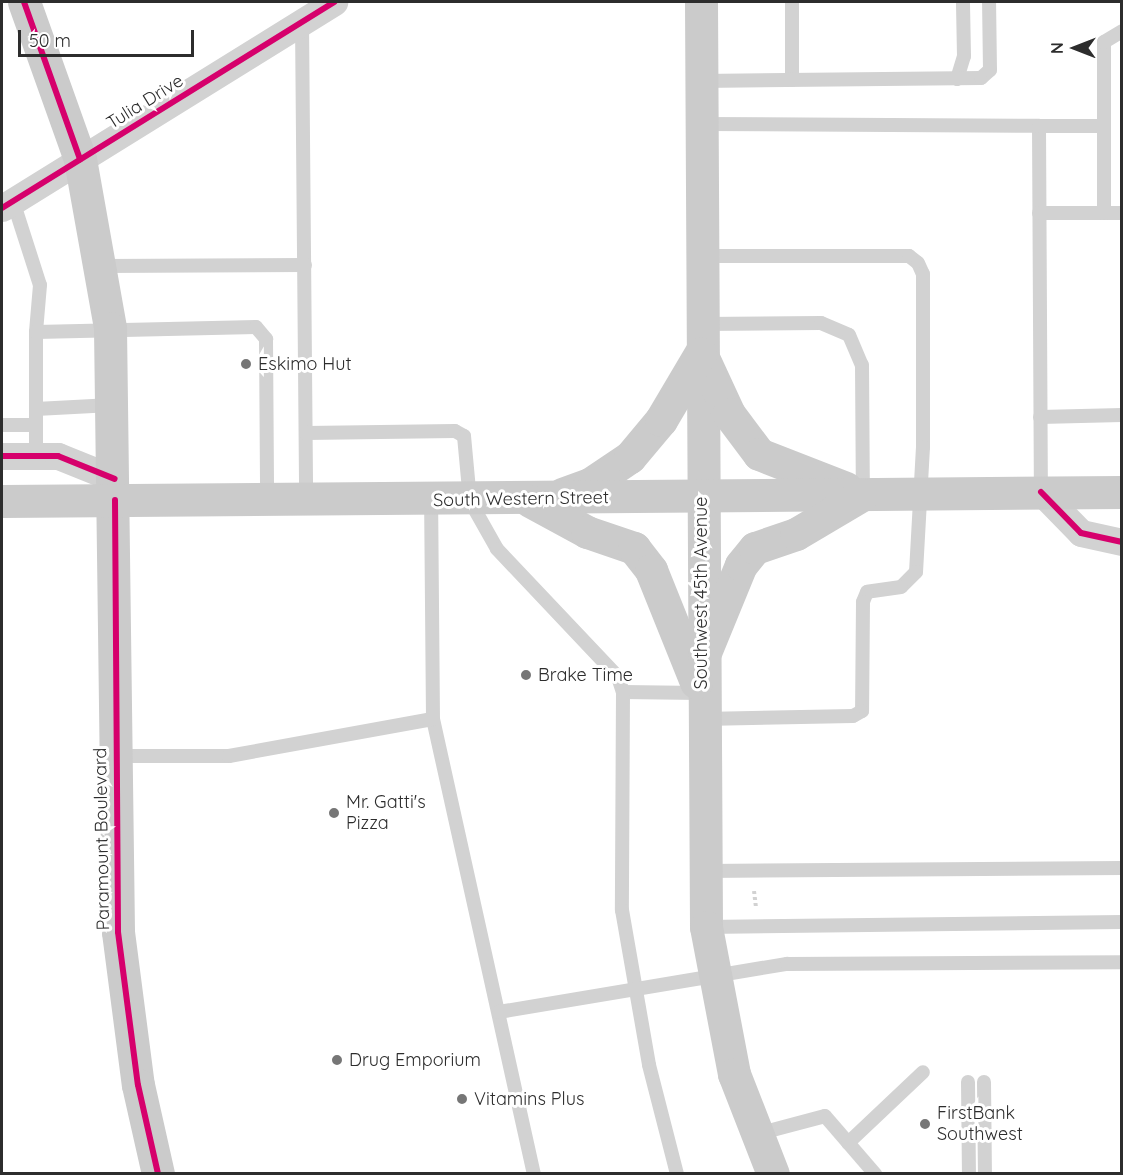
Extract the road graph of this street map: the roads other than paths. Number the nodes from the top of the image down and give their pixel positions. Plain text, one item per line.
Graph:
1 (24, 2) edge
2 (334, 2) edge
3 (701, 2) edge
4 (792, 2) edge
5 (963, 2) edge
6 (990, 2) edge
7 (302, 22) junction
8 (1122, 31) edge
9 (957, 79) junction
10 (792, 80) junction
11 (701, 81) junction
12 (701, 124) junction
13 (1039, 126) junction
14 (1104, 126) junction
15 (80, 159) junction
16 (7, 205) edge
17 (1040, 213) junction
18 (1104, 213) junction
19 (1122, 213) edge
20 (701, 256) junction
21 (305, 265) junction
22 (103, 266) junction
23 (110, 328) junction
24 (36, 332) junction
25 (701, 338) junction
26 (114, 404) junction
27 (36, 409) junction
28 (1122, 415) edge
29 (1040, 417) junction
30 (2, 425) edge
31 (36, 425) junction
32 (306, 433) junction
33 (2, 456) edge
34 (36, 456) junction
35 (115, 490) junction
36 (1041, 492) junction
37 (1122, 492) edge
38 (922, 493) junction
39 (863, 494) junction
40 (701, 495) junction
41 (306, 499) junction
42 (267, 500) junction
43 (536, 500) junction
44 (2, 501) edge
45 (431, 501) junction
46 (470, 501) junction
47 (1122, 542) edge
48 (701, 691) junction
49 (623, 692) junction
50 (433, 719) junction
51 (114, 756) junction
52 (1122, 868) edge
53 (703, 871) junction
54 (1122, 922) edge
55 (706, 927) junction
56 (1122, 962) edge
57 (712, 975) junction
58 (633, 989) junction
59 (499, 1012) junction
60 (922, 1072) dead end
61 (968, 1082) dead end
62 (984, 1082) dead end
63 (757, 1134) junction
64 (848, 1143) junction
65 (158, 1173) edge
66 (534, 1173) edge
67 (677, 1173) edge
68 (772, 1173) edge
69 (875, 1173) edge
70 (969, 1173) edge
71 (985, 1173) edge

1 - 15 main road, Paramount Boulevard
2 - 7 street, Tulia Drive
3 - 11 main road, Southwest 45th Avenue
4 - 10 lane
5 - 9 lane
6 - 9 lane
7 - 15 street, Tulia Drive
7 - 21 lane
8 - 14 lane
9 - 10 lane
10 - 11 lane
11 - 12 main road, Southwest 45th Avenue
12 - 13 lane
12 - 20 main road, Southwest 45th Avenue
13 - 14 lane
13 - 17 lane
14 - 18 lane
15 - 16 street, Tulia Drive
15 - 22 main road, Paramount Boulevard
16 - 24 lane
17 - 18 lane
17 - 29 lane
18 - 19 lane
20 - 25 main road, Southwest 45th Avenue
20 - 38 lane
21 - 22 lane
21 - 32 lane
22 - 23 main road, Paramount Boulevard
23 - 24 lane
23 - 26 main road, Paramount Boulevard
23 - 42 lane
24 - 27 lane
25 - 39 main road
25 - 39 lane
25 - 40 main road, Southwest 45th Avenue
25 - 43 main road
26 - 27 lane
26 - 35 main road, Paramount Boulevard
27 - 31 lane
28 - 29 lane
29 - 36 lane
30 - 31 lane
31 - 34 lane
32 - 41 lane
32 - 46 lane
33 - 34 street
34 - 35 street
35 - 42 main road, South Western Street
35 - 44 main road, South Western Street
35 - 51 main road, Paramount Boulevard
36 - 37 main road, South Western Street
36 - 38 main road, South Western Street
36 - 47 street
38 - 39 main road, South Western Street
38 - 48 lane
39 - 40 main road, South Western Street
39 - 48 main road
40 - 43 main road, South Western Street
40 - 48 main road, Southwest 45th Avenue
41 - 42 main road, South Western Street
41 - 45 main road, South Western Street
43 - 46 main road, South Western Street
43 - 48 main road
45 - 46 main road, South Western Street
45 - 50 lane
46 - 49 lane
48 - 49 lane
48 - 53 main road, Southwest 45th Avenue
49 - 58 lane
50 - 51 lane
50 - 59 lane
51 - 65 main road, Paramount Boulevard
52 - 53 lane
53 - 55 main road, Southwest 45th Avenue
54 - 55 lane
55 - 57 main road, Southwest 45th Avenue
56 - 57 lane
57 - 58 lane
57 - 63 main road, Southwest 45th Avenue
58 - 59 lane
58 - 67 lane
59 - 66 lane
60 - 64 lane
61 - 70 lane
62 - 71 lane
63 - 64 lane
63 - 68 main road, Southwest 45th Avenue
64 - 69 lane

